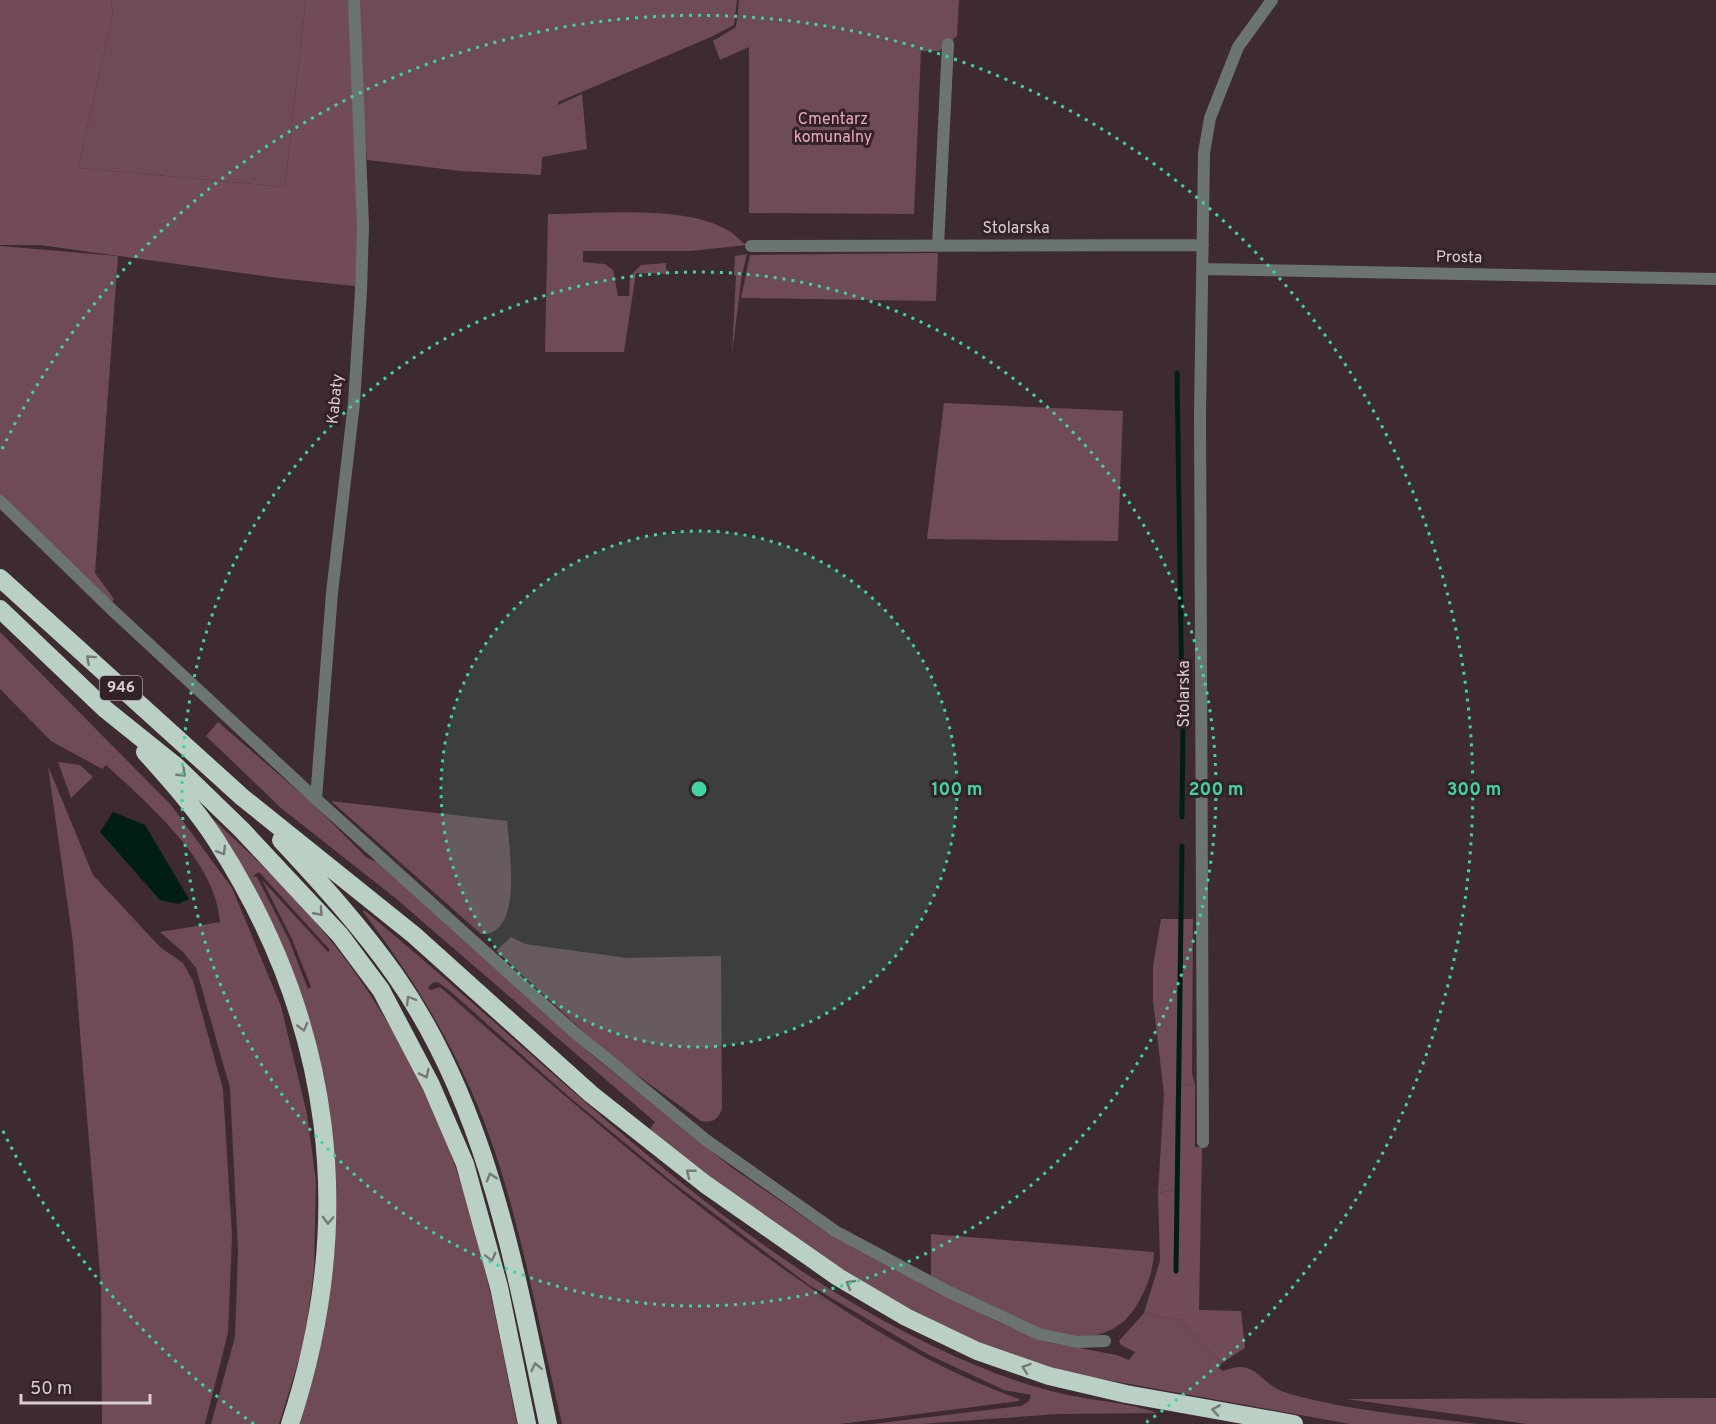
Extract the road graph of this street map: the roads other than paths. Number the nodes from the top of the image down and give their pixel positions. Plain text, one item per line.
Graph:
1 (354, 0) edge
2 (1272, 0) edge
3 (948, 44) dead end
4 (1203, 245) junction
5 (751, 246) dead end
6 (938, 246) junction
7 (1202, 269) junction
8 (1716, 279) edge
9 (0, 501) edge
10 (0, 578) edge
11 (0, 609) edge
12 (105, 708) junction
13 (242, 797) junction
14 (316, 799) junction
15 (1203, 1142) dead end
16 (1105, 1341) dead end
17 (290, 1424) edge
18 (527, 1424) edge
19 (548, 1424) edge
20 (1294, 1424) edge

1 - 14 street, Kabaty
2 - 4 street, Stolarska
3 - 6 street
4 - 6 street, Stolarska
4 - 7 street, Stolarska
5 - 6 street, Stolarska
7 - 8 street, Prosta
7 - 15 street, Stolarska
9 - 14 street
13 -> 10 highway, 946
11 - 12 highway, 946
12 -> 17 highway
12 -> 18 highway
19 -> 13 highway
20 -> 13 highway
14 - 16 street

